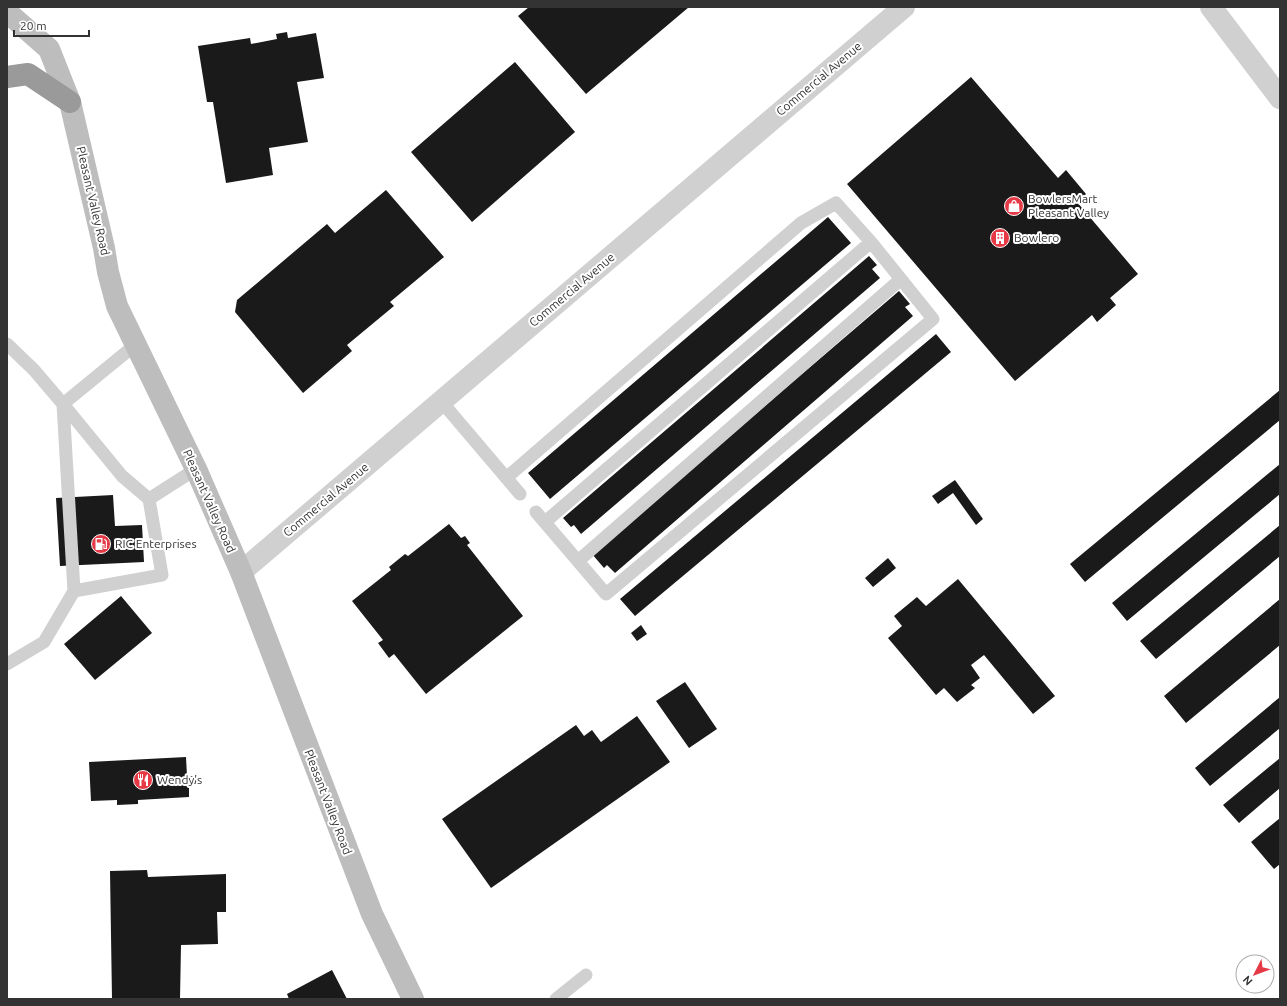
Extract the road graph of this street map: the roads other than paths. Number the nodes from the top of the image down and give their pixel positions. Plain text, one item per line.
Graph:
1 (904, 7) edge
2 (1211, 7) edge
3 (7, 12) edge
4 (7, 76) edge
5 (1280, 98) edge
6 (70, 102) junction
7 (871, 242) junction
8 (901, 278) junction
9 (7, 344) edge
10 (135, 345) junction
11 (441, 401) junction
12 (63, 404) junction
13 (196, 470) junction
14 (506, 478) junction
15 (520, 494) dead end
16 (149, 499) junction
17 (578, 560) junction
18 (241, 572) junction
19 (74, 591) junction
20 (7, 664) edge
21 (586, 975) dead end
22 (413, 999) edge
23 (556, 999) edge

1 - 11 street, Commercial Avenue
2 - 5 street
3 - 6 street, Pleasant Valley Road
4 - 6 highway
6 - 10 street, Pleasant Valley Road
7 - 8 lane
7 - 14 lane
7 - 17 lane
8 - 17 lane
8 - 17 lane
9 - 12 lane
10 - 12 lane
10 - 13 street, Pleasant Valley Road
11 - 14 lane
11 - 18 street, Commercial Avenue
12 - 16 lane
12 - 19 lane
13 - 16 lane
13 - 18 street, Pleasant Valley Road
14 - 15 lane
16 - 19 lane
18 - 22 street, Pleasant Valley Road
19 - 20 lane
21 - 23 lane

